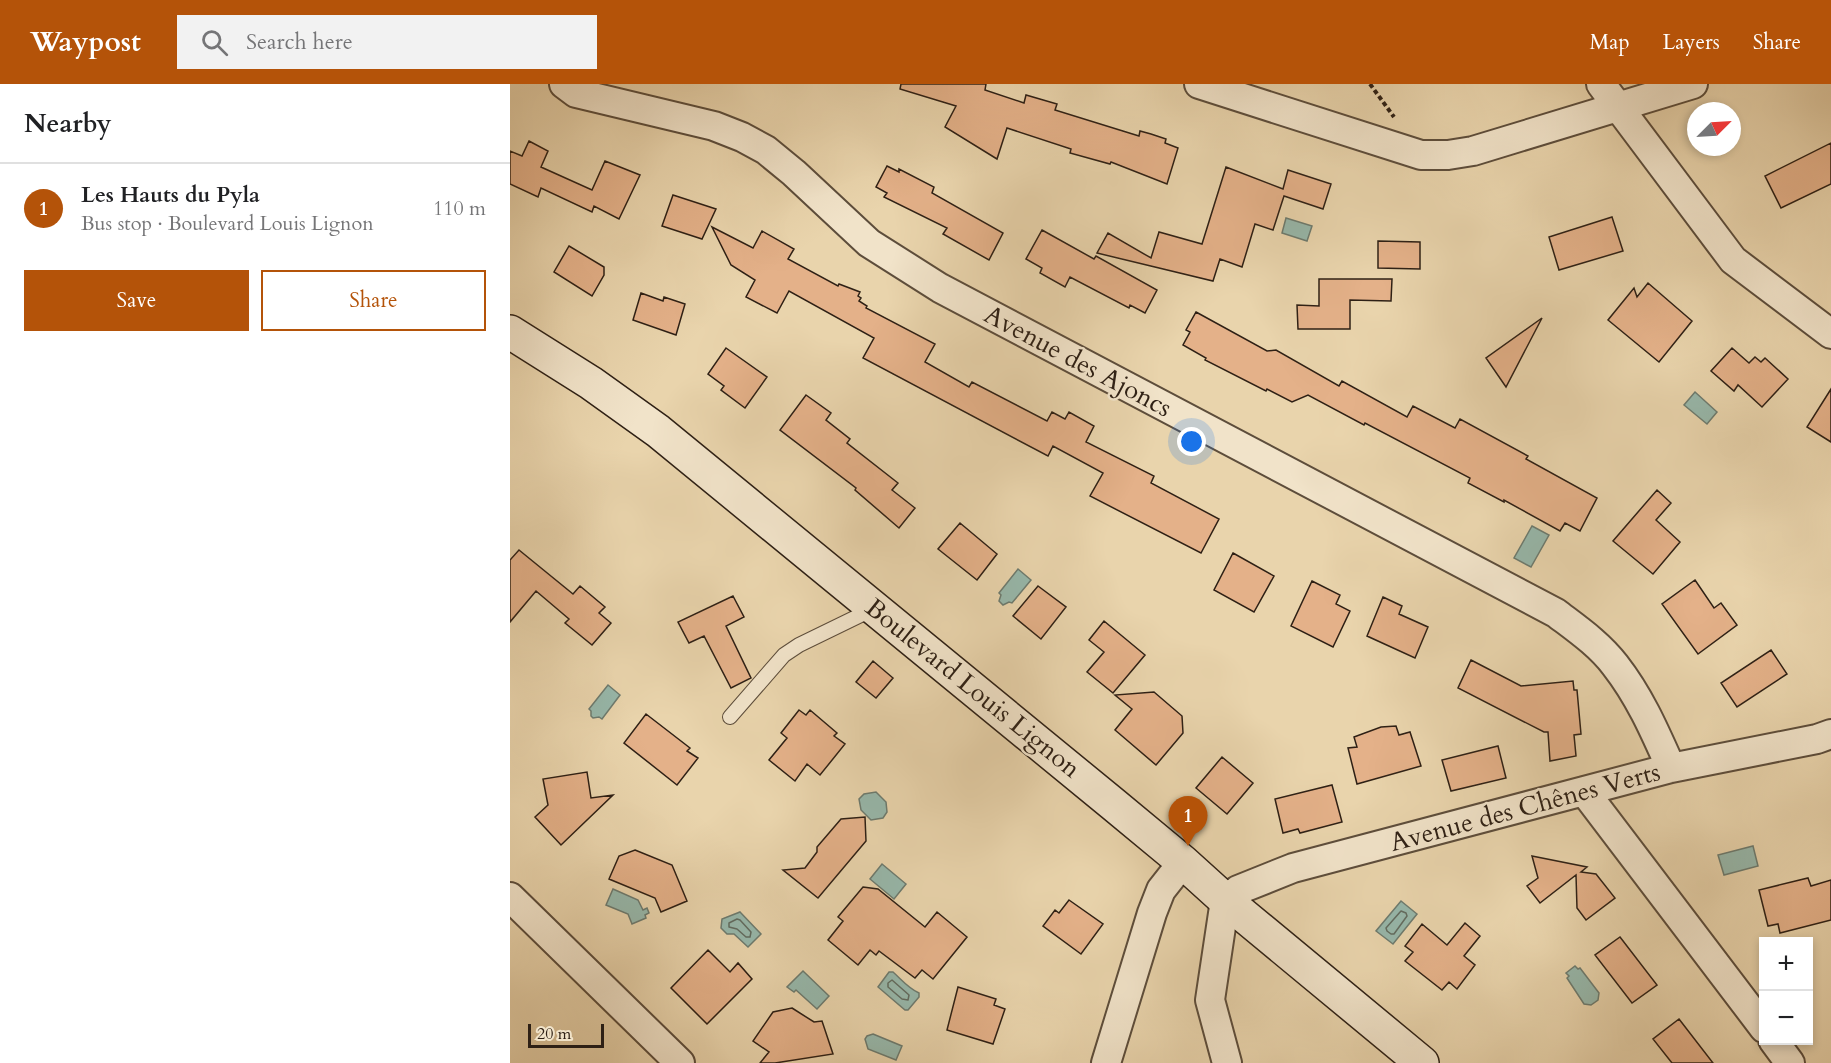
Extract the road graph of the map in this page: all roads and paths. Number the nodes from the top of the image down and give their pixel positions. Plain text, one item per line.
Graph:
1 (564, 84) edge
2 (1199, 84) edge
3 (1601, 84) edge
4 (1693, 84) edge
5 (1617, 107) junction
6 (510, 332) edge
7 (1831, 334) edge
8 (875, 608) junction
9 (730, 717) dead end
10 (1831, 734) edge
11 (1671, 768) junction
12 (1584, 791) junction
13 (1183, 862) junction
14 (510, 897) edge
15 (1225, 900) junction
16 (1759, 1021) edge
17 (1776, 1045) edge
18 (680, 1063) edge
19 (1106, 1063) edge
20 (1227, 1063) edge
21 (1422, 1063) edge
22 (1790, 1063) edge

1 - 11 street, Avenue des Ajoncs
2 - 5 street
3 - 5 street
4 - 5 street
5 - 7 street
6 - 8 main road, Boulevard Louis Lignon
8 - 9 lane
8 - 13 main road, Boulevard Louis Lignon
10 - 11 street, Avenue des Chênes Verts
11 - 12 street, Avenue des Chênes Verts
12 - 15 street, Avenue des Chênes Verts
12 - 16 street
13 - 15 main road, Boulevard Louis Lignon
13 - 19 street
14 - 18 street
15 - 20 street
15 - 21 main road, Boulevard Louis Lignon
17 - 22 street

